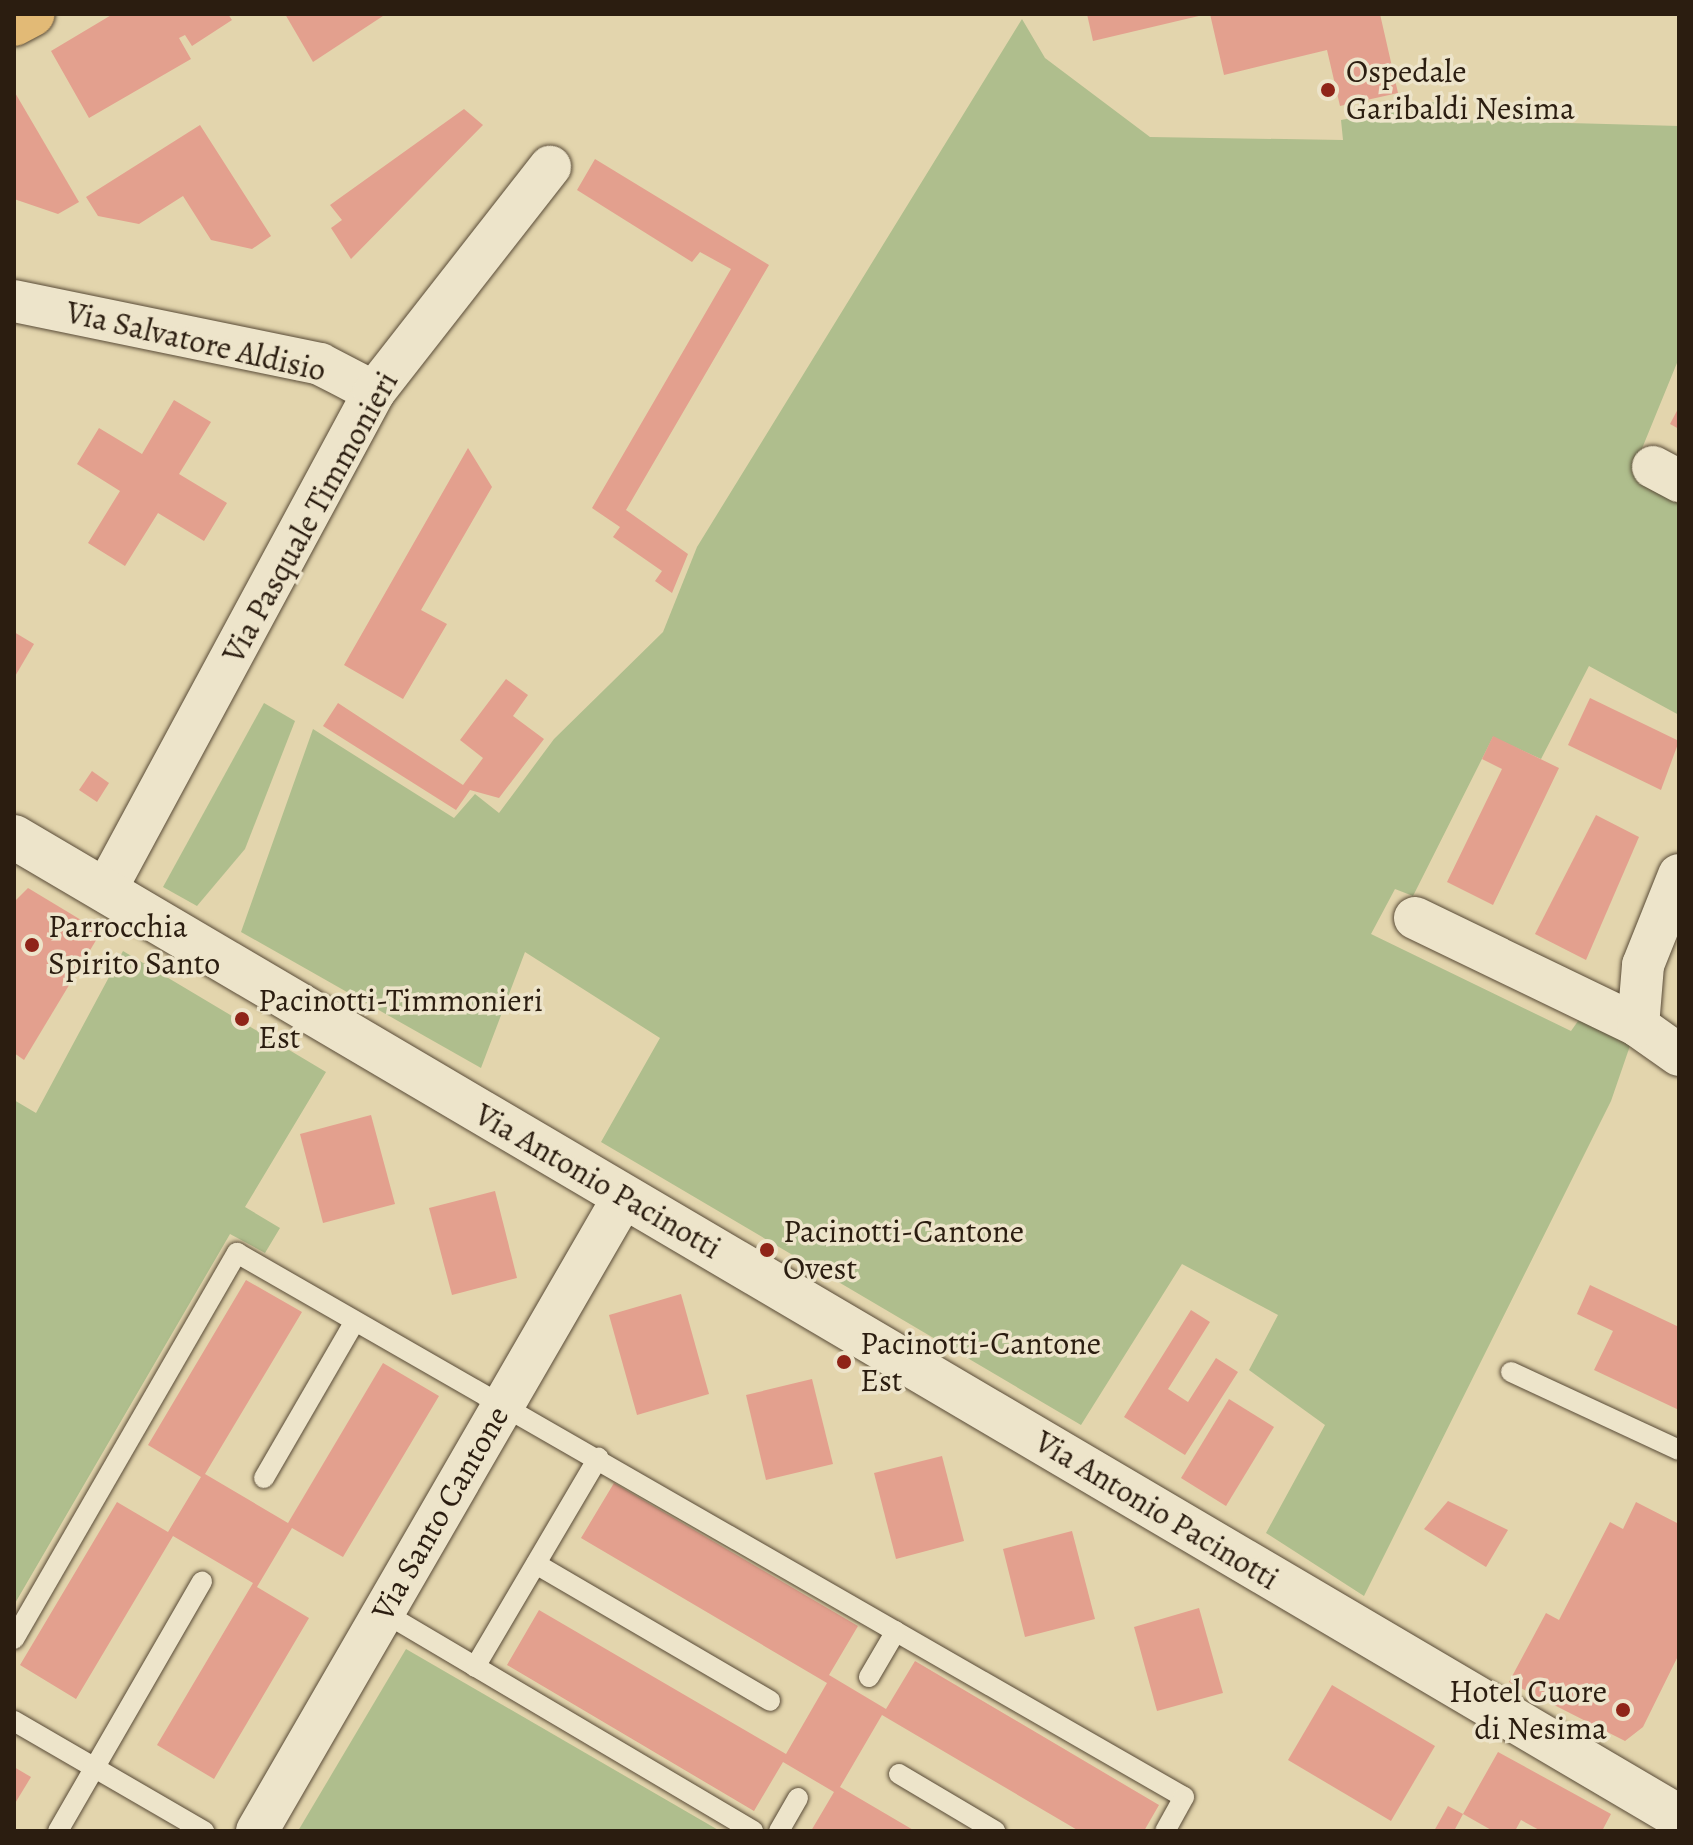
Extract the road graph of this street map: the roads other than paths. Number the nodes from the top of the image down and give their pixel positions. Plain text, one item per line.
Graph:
1 (33, 14) edge
2 (14, 24) edge
3 (550, 167) dead end
4 (14, 301) edge
5 (374, 392) junction
6 (14, 837) edge
7 (1679, 875) edge
8 (105, 891) junction
9 (1415, 918) dead end
10 (1638, 1026) junction
11 (1679, 1055) edge
12 (624, 1196) junction
13 (355, 1321) junction
14 (1511, 1372) dead end
15 (502, 1406) junction
16 (1679, 1450) edge
17 (598, 1458) junction
18 (264, 1478) dead end
19 (536, 1564) junction
20 (202, 1582) dead end
21 (383, 1612) junction
22 (896, 1631) junction
23 (14, 1639) edge
24 (475, 1667) junction
25 (869, 1677) dead end
26 (770, 1701) dead end
27 (14, 1721) edge
28 (95, 1768) junction
29 (899, 1774) dead end
30 (798, 1798) dead end
31 (1674, 1816) edge
32 (58, 1831) edge
33 (204, 1831) edge
34 (257, 1831) edge
35 (753, 1831) edge
36 (779, 1831) edge
37 (995, 1831) edge
38 (1165, 1831) edge

1 - 2 main road
3 - 5 street, Via Pasquale Timmonieri
4 - 5 street, Via Salvatore Aldisio
5 - 8 street, Via Pasquale Timmonieri
6 - 8 main road, Via Antonio Pacinotti
7 - 10 street
8 - 12 main road, Via Antonio Pacinotti
9 - 10 street
10 - 11 street
12 - 15 street, Via Santo Cantone
12 - 31 main road, Via Antonio Pacinotti
13 - 15 lane
13 - 18 lane
13 - 23 lane
14 - 16 lane
15 - 17 lane
15 - 21 street, Via Santo Cantone
17 - 19 lane
17 - 22 lane
19 - 24 lane
19 - 26 lane
20 - 28 lane
21 - 24 lane
21 - 34 street, Via Santo Cantone
22 - 25 lane
22 - 38 lane
24 - 35 lane
27 - 28 lane
28 - 32 lane
28 - 33 lane
29 - 37 lane
30 - 36 lane

